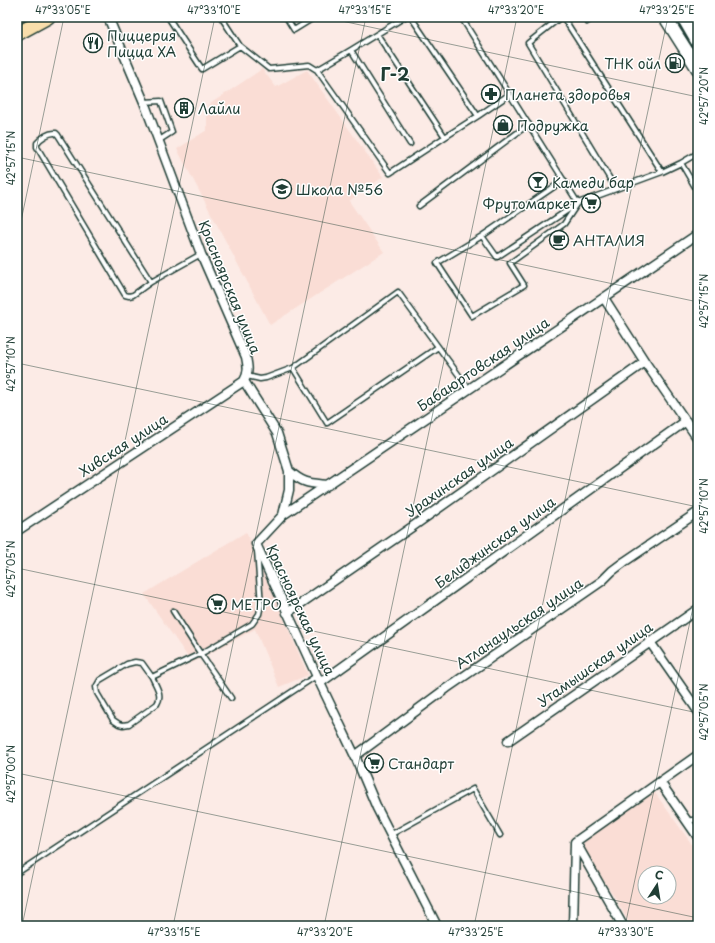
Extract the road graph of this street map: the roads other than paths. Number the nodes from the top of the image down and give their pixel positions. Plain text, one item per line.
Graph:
1 (48, 17) edge
2 (108, 17) edge
3 (168, 17) edge
4 (220, 17) edge
5 (286, 17) edge
6 (315, 17) edge
7 (404, 17) edge
8 (411, 17) edge
9 (461, 17) edge
10 (562, 17) edge
11 (594, 17) edge
12 (665, 17) edge
13 (683, 17) edge
14 (587, 22) dead end
15 (17, 34) edge
16 (377, 34) junction
17 (698, 43) edge
18 (240, 46) junction
19 (351, 50) junction
20 (698, 69) edge
21 (317, 70) junction
22 (510, 94) junction
23 (144, 102) junction
24 (478, 116) junction
25 (529, 124) junction
26 (445, 137) junction
27 (158, 142) junction
28 (410, 144) dead end
29 (698, 152) edge
30 (681, 163) junction
31 (662, 172) junction
32 (564, 180) junction
33 (616, 189) junction
34 (698, 192) edge
35 (578, 203) junction
36 (420, 206) dead end
37 (698, 234) edge
38 (482, 236) junction
39 (201, 254) junction
40 (151, 282) junction
41 (604, 298) junction
42 (438, 347) junction
43 (646, 362) junction
44 (293, 368) junction
45 (246, 378) junction
46 (469, 389) junction
47 (686, 421) junction
48 (698, 439) edge
49 (289, 471) junction
50 (328, 485) junction
51 (698, 512) edge
52 (283, 515) junction
53 (17, 531) edge
54 (256, 544) junction
55 (698, 609) edge
56 (173, 610) dead end
57 (287, 613) junction
58 (650, 642) junction
59 (200, 653) junction
60 (152, 677) junction
61 (318, 680) junction
62 (231, 698) dead end
63 (698, 711) edge
64 (508, 741) dead end
65 (698, 755) edge
66 (355, 756) junction
67 (660, 782) junction
68 (698, 819) edge
69 (687, 821) junction
70 (390, 835) junction
71 (500, 835) dead end
72 (698, 837) edge
73 (575, 842) junction
74 (17, 873) edge
75 (437, 926) edge
76 (573, 926) edge
77 (622, 926) edge

1 - 15 main road
2 - 23 street, Красноярская улица
3 - 18 lane
4 - 18 lane
5 - 6 lane
7 - 16 lane
8 - 24 lane
9 - 22 lane
10 - 31 lane
10 - 33 lane
11 - 14 lane
12 - 20 main road
13 - 17 main road
16 - 19 lane
16 - 26 lane
18 - 21 lane
19 - 21 lane
19 - 28 lane
21 - 26 lane
22 - 24 lane
22 - 25 lane
23 - 27 street, Красноярская улица
23 - 27 lane
24 - 26 lane
25 - 32 lane
25 - 36 lane
27 - 39 street, Красноярская улица
29 - 30 lane
30 - 31 lane
30 - 34 lane
31 - 33 lane
32 - 35 lane
32 - 38 lane
33 - 35 lane
35 - 38 lane
35 - 38 lane
37 - 41 street, Бабаюртовская улица
39 - 40 lane
39 - 45 street, Красноярская улица
40 - 40 lane
41 - 43 street
41 - 46 street, Бабаюртовская улица
42 - 44 lane
42 - 44 lane
42 - 46 lane
43 - 47 street
43 - 57 street, Урахинская улица
44 - 45 lane
45 - 49 street, Красноярская улица
45 - 53 street, Хивская улица
46 - 50 street, Бабаюртовская улица
47 - 48 street
47 - 61 street, Белиджинская улица
49 - 50 street
49 - 52 street, Красноярская улица
50 - 52 street, Бабаюртовская улица
51 - 66 street, Атланаульская улица
52 - 54 street, Красноярская улица
54 - 57 street, Красноярская улица
54 - 59 lane
55 - 58 street, Утамышская улица
56 - 59 lane
57 - 61 street, Красноярская улица
58 - 63 street
58 - 64 street, Утамышская улица
59 - 60 lane
59 - 62 lane
60 - 60 lane
61 - 66 street, Красноярская улица
61 - 74 lane
65 - 67 street
66 - 70 street, Красноярская улица
67 - 69 street
67 - 73 street
68 - 69 lane
69 - 72 street
70 - 71 lane
70 - 75 street, Красноярская улица
73 - 76 street
73 - 77 street

